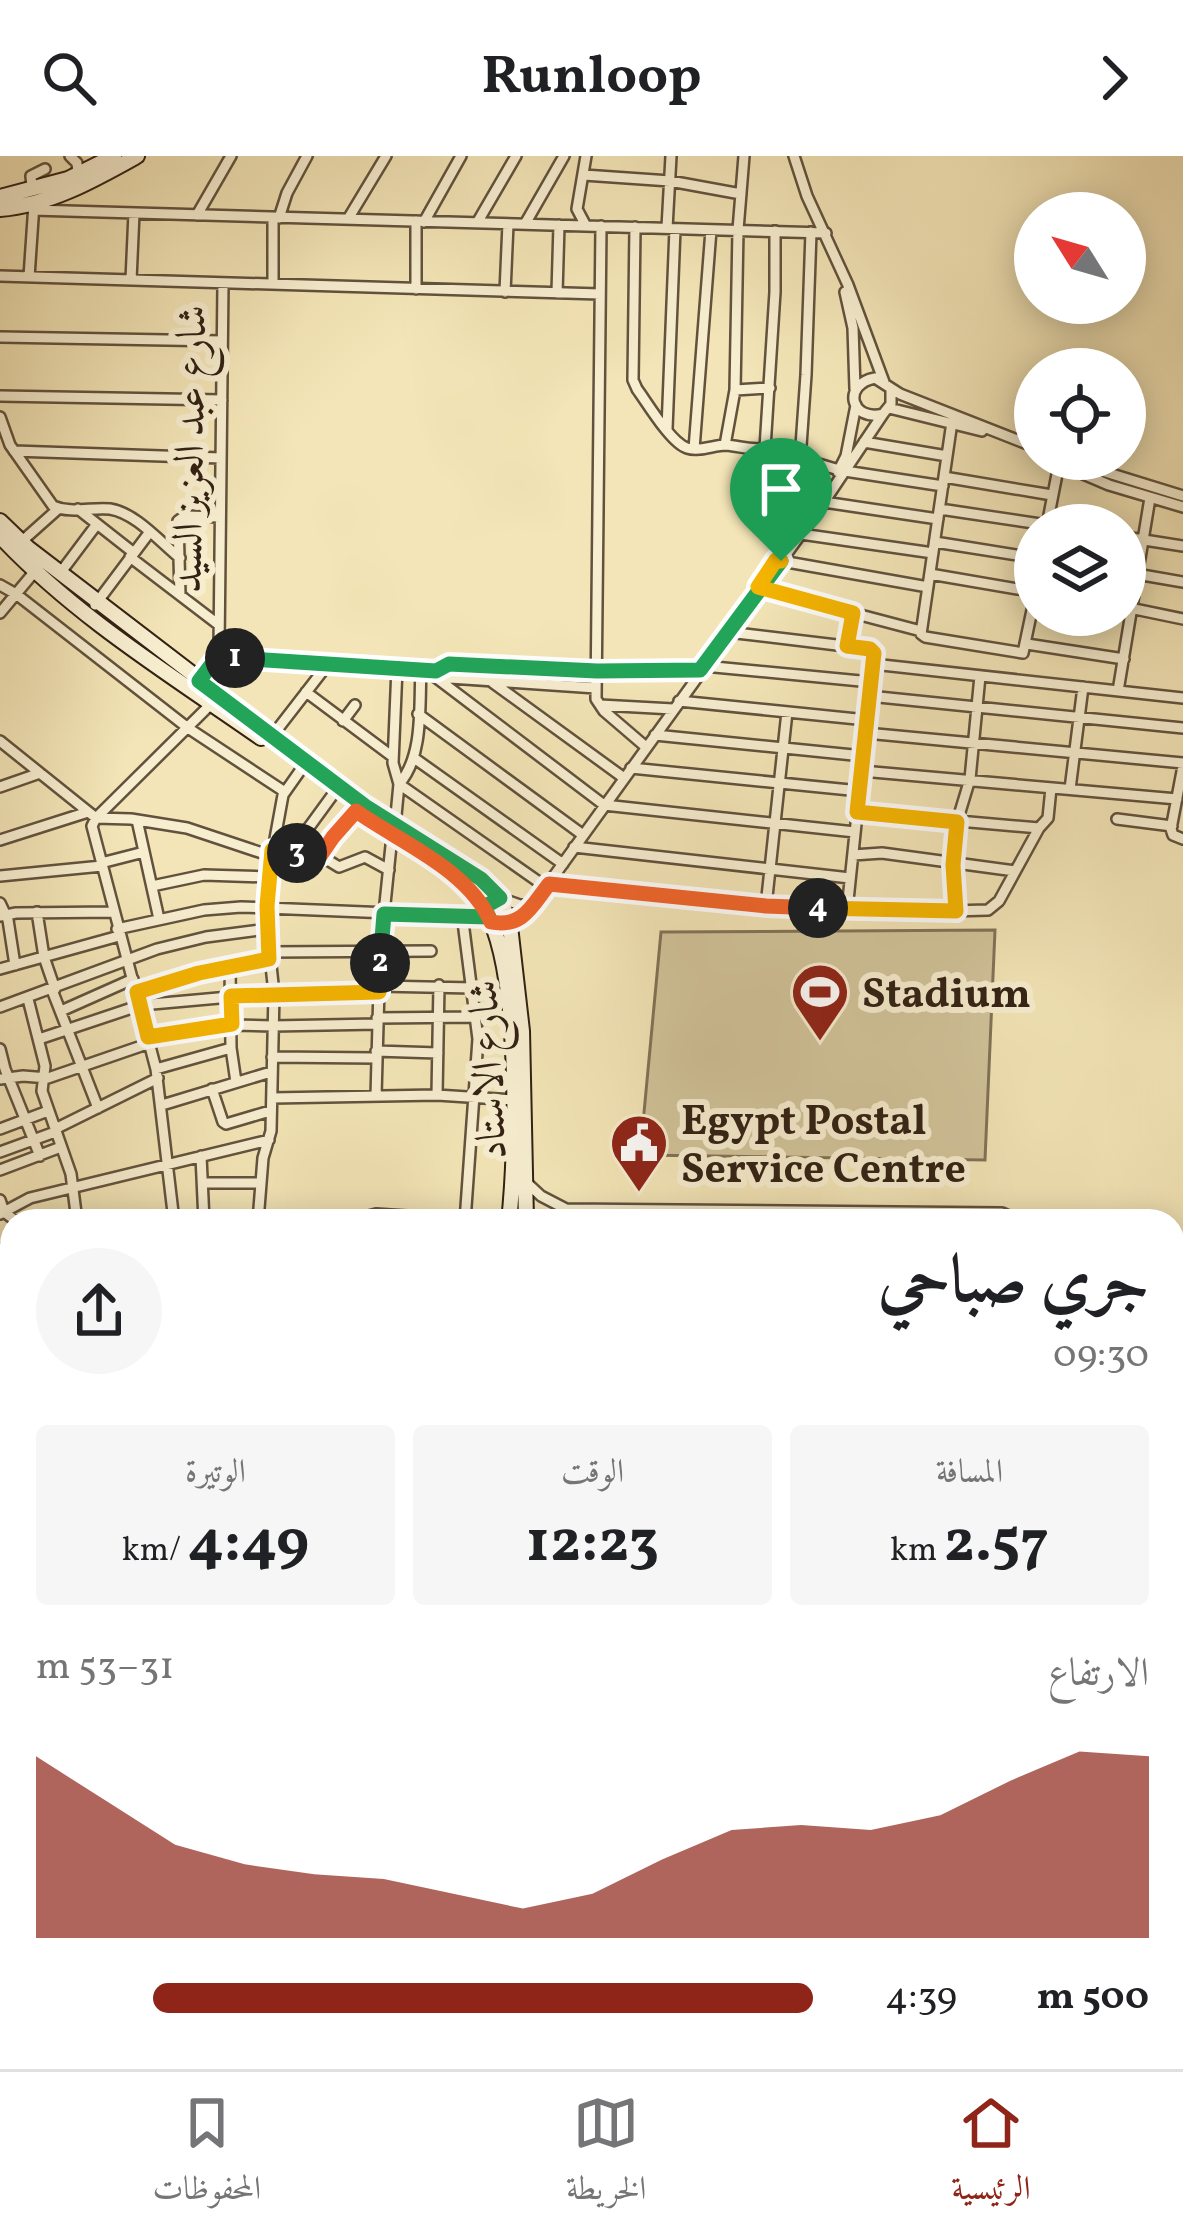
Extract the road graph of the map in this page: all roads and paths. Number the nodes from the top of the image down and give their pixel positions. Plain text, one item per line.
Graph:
1 (70, 156) edge
2 (137, 156) edge
3 (232, 156) edge
4 (307, 156) edge
5 (386, 156) edge
6 (461, 156) edge
7 (516, 156) edge
8 (564, 156) edge
9 (586, 156) edge
10 (671, 156) edge
11 (744, 156) edge
12 (794, 156) edge
13 (111, 157) edge
14 (45, 169) dead end
15 (78, 174) junction
16 (584, 175) junction
17 (670, 182) junction
18 (741, 194) junction
19 (27, 198) edge
20 (0, 208) edge
21 (134, 213) junction
22 (197, 215) junction
23 (276, 218) junction
24 (347, 219) junction
25 (420, 221) junction
26 (477, 223) junction
27 (508, 224) junction
28 (525, 224) junction
29 (559, 225) junction
30 (586, 226) junction
31 (602, 226) junction
32 (635, 227) junction
33 (671, 228) junction
34 (710, 230) junction
35 (738, 230) junction
36 (775, 231) junction
37 (820, 231) junction
38 (0, 276) edge
39 (29, 277) junction
40 (130, 280) junction
41 (223, 283) junction
42 (273, 284) junction
43 (416, 289) junction
44 (506, 292) junction
45 (557, 293) junction
46 (600, 294) junction
47 (0, 337) edge
48 (222, 341) junction
49 (888, 385) junction
50 (770, 388) junction
51 (735, 390) junction
52 (855, 390) junction
53 (0, 396) edge
54 (222, 400) junction
55 (856, 405) junction
56 (886, 411) junction
57 (0, 417) edge
58 (952, 422) junction
59 (667, 429) junction
60 (2, 435) edge
61 (1014, 441) edge
62 (864, 442) junction
63 (1014, 442) edge
64 (725, 445) junction
65 (765, 448) junction
66 (694, 449) junction
67 (14, 451) junction
68 (947, 455) junction
69 (221, 458) junction
70 (800, 460) junction
71 (842, 470) junction
72 (756, 479) dead end
73 (1054, 480) edge
74 (1095, 480) edge
75 (1127, 480) edge
76 (944, 481) junction
77 (1052, 495) junction
78 (1183, 496) edge
79 (1150, 498) junction
80 (822, 501) junction
81 (1050, 504) edge
82 (1183, 507) edge
83 (58, 509) junction
84 (78, 509) junction
85 (939, 514) junction
86 (220, 518) junction
87 (0, 521) edge
88 (1014, 522) edge
89 (1146, 522) edge
90 (97, 524) junction
91 (778, 530) dead end
92 (149, 533) junction
93 (799, 534) junction
94 (0, 536) edge
95 (1146, 540) edge
96 (21, 542) junction
97 (1183, 546) edge
98 (934, 547) junction
99 (132, 555) junction
100 (1014, 556) edge
101 (180, 558) junction
102 (778, 561) junction
103 (36, 570) junction
104 (61, 572) junction
105 (1146, 575) edge
106 (929, 580) junction
107 (1183, 582) edge
108 (0, 585) edge
109 (757, 590) junction
110 (1014, 591) edge
111 (16, 594) junction
112 (180, 595) junction
113 (93, 608) junction
114 (1146, 612) edge
115 (0, 613) edge
116 (853, 613) junction
117 (1183, 619) edge
118 (219, 625) junction
119 (921, 631) junction
120 (728, 632) junction
121 (1028, 636) edge
122 (1126, 636) edge
123 (1027, 644) junction
124 (847, 646) junction
125 (218, 656) junction
126 (1124, 659) junction
127 (328, 664) junction
128 (873, 664) junction
129 (398, 668) junction
130 (702, 668) junction
131 (427, 670) junction
132 (597, 670) junction
133 (980, 676) junction
134 (199, 681) junction
135 (491, 682) junction
136 (871, 682) junction
137 (1083, 687) junction
138 (596, 688) junction
139 (1118, 691) junction
140 (306, 692) junction
141 (869, 696) junction
142 (1183, 698) edge
143 (212, 704) junction
144 (355, 705) dead end
145 (600, 705) junction
146 (676, 705) junction
147 (976, 707) junction
148 (787, 712) junction
149 (418, 714) junction
150 (1079, 717) junction
151 (867, 720) junction
152 (343, 721) junction
153 (188, 728) junction
154 (1183, 728) edge
155 (866, 733) junction
156 (655, 735) junction
157 (273, 736) junction
158 (0, 741) edge
159 (974, 742) junction
160 (646, 747) junction
161 (784, 748) junction
162 (1075, 752) junction
163 (863, 756) junction
164 (393, 758) junction
165 (414, 758) junction
166 (1183, 765) edge
167 (302, 768) junction
168 (862, 771) junction
169 (41, 773) junction
170 (628, 773) junction
171 (970, 778) junction
172 (780, 783) junction
173 (399, 784) junction
174 (0, 788) edge
175 (1051, 788) junction
176 (1070, 789) junction
177 (860, 791) junction
178 (285, 792) junction
179 (334, 793) junction
180 (1177, 799) junction
181 (604, 805) junction
182 (356, 811) junction
183 (857, 812) junction
184 (92, 815) junction
185 (1117, 819) dead end
186 (137, 820) junction
187 (957, 822) junction
188 (776, 824) junction
189 (1172, 826) junction
190 (1039, 828) junction
191 (393, 831) junction
192 (855, 832) junction
193 (584, 835) junction
194 (1183, 839) edge
195 (0, 840) edge
196 (574, 847) junction
197 (144, 852) junction
198 (272, 853) junction
199 (303, 853) junction
200 (853, 855) junction
201 (320, 856) junction
202 (563, 863) junction
203 (101, 865) junction
204 (953, 865) junction
205 (771, 869) junction
206 (389, 870) junction
207 (1016, 871) junction
208 (0, 876) edge
209 (268, 877) junction
210 (850, 878) junction
211 (547, 885) junction
212 (152, 886) junction
213 (500, 898) junction
214 (0, 903) edge
215 (533, 905) junction
216 (267, 906) junction
217 (766, 906) junction
218 (847, 910) junction
219 (956, 911) junction
220 (37, 912) junction
221 (113, 912) junction
222 (384, 914) junction
223 (462, 914) junction
224 (3, 915) edge
225 (488, 915) junction
226 (159, 919) junction
227 (509, 923) junction
228 (267, 929) junction
229 (118, 932) junction
230 (431, 951) dead end
231 (380, 952) junction
232 (44, 956) junction
233 (269, 956) junction
234 (127, 960) junction
235 (15, 964) junction
236 (230, 966) junction
237 (0, 969) edge
238 (134, 980) junction
239 (439, 986) junction
240 (473, 988) junction
241 (54, 989) junction
242 (379, 989) junction
243 (137, 992) junction
244 (274, 993) junction
245 (231, 996) junction
246 (28, 999) junction
247 (1, 1003) edge
248 (141, 1005) junction
249 (61, 1011) junction
250 (477, 1016) junction
251 (438, 1018) junction
252 (377, 1021) junction
253 (232, 1024) junction
254 (274, 1026) junction
255 (70, 1030) junction
256 (39, 1040) junction
257 (149, 1040) junction
258 (231, 1048) junction
259 (0, 1049) edge
260 (438, 1053) junction
261 (376, 1054) junction
262 (272, 1057) junction
263 (80, 1066) junction
264 (272, 1072) junction
265 (157, 1073) junction
266 (4, 1078) edge
267 (42, 1078) junction
268 (236, 1082) junction
269 (212, 1089) junction
270 (437, 1095) junction
271 (376, 1096) junction
272 (472, 1097) junction
273 (272, 1098) junction
274 (513, 1100) junction
275 (162, 1105) junction
276 (98, 1108) junction
277 (49, 1111) junction
278 (270, 1111) junction
279 (26, 1118) junction
280 (0, 1129) edge
281 (55, 1130) junction
282 (35, 1140) junction
283 (269, 1140) junction
284 (61, 1147) junction
285 (0, 1152) edge
286 (40, 1156) junction
287 (202, 1156) junction
288 (168, 1164) junction
289 (0, 1170) edge
290 (525, 1181) junction
291 (204, 1183) junction
292 (260, 1183) junction
293 (75, 1188) junction
294 (9, 1209) edge
295 (76, 1209) edge
296 (173, 1209) edge
297 (204, 1209) edge
298 (259, 1209) edge
299 (466, 1209) edge
300 (509, 1209) edge
301 (526, 1209) edge
302 (566, 1209) edge

1 - 15 street
2 - 19 main road
3 - 22 street
4 - 23 street
5 - 24 street
6 - 25 street
7 - 26 street
8 - 28 street
9 - 16 street
10 - 17 street
11 - 18 street
12 - 37 street
13 - 15 main road
14 - 19 street
15 - 19 main road
16 - 17 street
16 - 30 street
17 - 18 street
17 - 33 street
18 - 35 street
19 - 20 main road
19 - 21 street
19 - 39 street
21 - 22 street
21 - 40 street
22 - 23 street
23 - 24 street
23 - 42 street
24 - 25 street
25 - 26 street
25 - 43 street
26 - 27 street
27 - 28 street
27 - 44 street
28 - 29 street
29 - 30 street
29 - 45 street
30 - 31 street
31 - 32 street
31 - 46 street
32 - 33 street
32 - 59 street
33 - 34 street
33 - 59 street
34 - 35 street
34 - 66 street
35 - 36 street
35 - 51 street
36 - 37 street
36 - 50 street
37 - 49 street
37 - 52 street
37 - 70 street
38 - 39 street
39 - 40 street
40 - 41 street
41 - 42 street
41 - 48 street, شارع عبد العزيز السيد
42 - 43 street
43 - 44 street
44 - 45 street
45 - 46 street
46 - 132 street
47 - 48 street
48 - 54 street, شارع عبد العزيز السيد
49 - 52 street
49 - 56 street
49 - 61 street
50 - 51 street
50 - 65 street
51 - 64 street
52 - 55 street
53 - 54 street
54 - 69 street, شارع عبد العزيز السيد
55 - 56 street
55 - 71 street
56 - 58 street
56 - 62 street
57 - 60 street
58 - 63 street
58 - 68 street
59 - 66 street
60 - 67 street
62 - 68 street
62 - 71 street
64 - 65 street
64 - 66 street
65 - 70 street
67 - 69 street
67 - 83 street
68 - 76 street
69 - 86 street, شارع عبد العزيز السيد
70 - 71 street
71 - 76 street
71 - 80 street
72 - 80 street
73 - 77 street
74 - 79 street
75 - 78 street
76 - 77 street
76 - 85 street
77 - 81 street
79 - 82 street
79 - 89 street
80 - 85 street
80 - 93 street
83 - 84 street
83 - 96 street
84 - 90 street
84 - 92 street
85 - 88 street
85 - 98 street
86 - 101 street
86 - 118 street, شارع عبد العزيز السيد
87 - 96 main road
90 - 99 street
90 - 104 street
91 - 93 street
92 - 99 street
92 - 101 street
93 - 98 street
93 - 102 street
94 - 103 main road
95 - 97 street
96 - 104 main road
98 - 100 street
98 - 106 street
99 - 112 street
99 - 113 street
101 - 112 street
102 - 106 street
102 - 109 street
103 - 111 street
103 - 113 main road
104 - 113 main road
105 - 107 street
106 - 110 street
106 - 119 street
108 - 111 street
109 - 116 street
109 - 120 street
111 - 115 street
111 - 153 street
112 - 118 street
113 - 134 main road
113 - 143 main road
114 - 117 street
116 - 119 street
116 - 124 street
118 - 125 street, شارع عبد العزيز السيد
119 - 123 street
120 - 124 street
120 - 130 street
121 - 123 street
122 - 126 street
123 - 126 street
124 - 128 street
125 - 127 street
125 - 134 street
126 - 139 street
127 - 129 street
127 - 140 street
128 - 133 street
128 - 136 street
129 - 131 street
129 - 164 street
130 - 132 street
130 - 136 street
130 - 146 street
131 - 132 street
131 - 135 street
131 - 149 street
131 - 181 street
132 - 138 street
133 - 137 street
133 - 147 street
134 - 157 main road
135 - 138 street
135 - 170 street
136 - 141 street
137 - 139 street
137 - 150 street
138 - 145 street
139 - 142 street
140 - 152 street
140 - 157 street
141 - 147 street
141 - 151 street
143 - 153 street
143 - 167 main road
144 - 152 street
145 - 146 street
145 - 160 street
146 - 148 street
146 - 156 street
147 - 150 street
147 - 159 street
148 - 151 street
148 - 161 street
149 - 165 street
149 - 193 street
150 - 154 street
150 - 162 street
151 - 155 street
152 - 164 street
153 - 178 street
153 - 184 street
155 - 159 street
155 - 163 street
156 - 160 street
156 - 161 street
157 - 191 main road
158 - 169 street
159 - 162 street
159 - 171 street
160 - 170 street
161 - 163 street
161 - 172 street
162 - 166 street
162 - 176 street
163 - 168 street
164 - 173 street
165 - 173 street
165 - 202 street
166 - 180 street
167 - 178 street
167 - 179 main road
168 - 171 street
168 - 177 street
169 - 174 street
169 - 184 street
170 - 172 street
170 - 181 street
171 - 175 street
171 - 187 street
172 - 177 street
172 - 188 street
173 - 191 street
173 - 211 street
175 - 176 street
175 - 190 street
176 - 180 street
177 - 183 street
178 - 198 street
179 - 182 main road
179 - 199 street
180 - 189 street
181 - 188 street
181 - 193 street
182 - 191 main road
182 - 201 street
183 - 187 street
183 - 192 street
184 - 186 street
184 - 195 street
184 - 203 street
185 - 189 street
186 - 197 street
186 - 198 street
187 - 190 street
187 - 204 street
188 - 192 street
188 - 205 street
189 - 194 street
190 - 207 street
191 - 206 street
191 - 213 main road
191 - 225 main road
192 - 200 street
193 - 196 street
196 - 202 street
196 - 205 street
197 - 203 street
197 - 212 street
198 - 199 street
198 - 209 street
199 - 201 street
200 - 204 street
200 - 210 street
201 - 206 street
202 - 211 street
203 - 208 street
203 - 221 street
204 - 207 street
204 - 219 street
205 - 210 street
205 - 217 street
206 - 222 street
207 - 219 street
209 - 212 street
209 - 216 street
210 - 218 street
211 - 215 street
211 - 217 street
212 - 226 street
213 - 215 street
213 - 225 street
213 - 227 main road, شارع الاستاد
214 - 224 street
215 - 227 street
216 - 222 street
216 - 226 street
216 - 228 street
217 - 218 street
218 - 219 street
220 - 221 street
220 - 224 street
220 - 232 street
221 - 229 street
222 - 223 street
222 - 231 street
223 - 225 street
223 - 240 street
224 - 235 street
225 - 227 street
225 - 274 main road, شارع الاستاد
226 - 229 street
227 - 290 main road, شارع الاستاد
228 - 233 street
228 - 234 street
229 - 232 street
229 - 234 street
230 - 231 street
231 - 233 street
231 - 242 street
232 - 235 street
232 - 241 street
233 - 236 street
233 - 244 street
234 - 238 street
234 - 241 street
235 - 237 street
236 - 243 street
236 - 245 street
238 - 243 street
238 - 249 street
239 - 240 street
239 - 242 street
239 - 251 street
240 - 250 street
241 - 246 street
241 - 249 street
242 - 244 street
242 - 252 street
243 - 248 street
244 - 245 street
244 - 254 street
245 - 248 street
245 - 253 street
246 - 247 street
246 - 256 street
248 - 255 street
248 - 257 street
249 - 255 street
250 - 251 street
250 - 272 street
251 - 252 street
251 - 260 street
252 - 254 street
252 - 261 street
253 - 254 street
253 - 257 street
253 - 258 street
254 - 262 street
255 - 256 street
255 - 263 street
256 - 267 street
257 - 263 street
257 - 265 street
258 - 265 street
258 - 268 street
259 - 266 street
260 - 261 street
260 - 270 street
261 - 262 street
261 - 271 street
262 - 264 street
263 - 267 street
263 - 276 street
264 - 268 street
264 - 273 street
265 - 275 street
265 - 276 street
266 - 267 street
266 - 279 street
267 - 277 street
268 - 269 street
269 - 275 street
269 - 278 street
270 - 271 street
270 - 272 street
271 - 273 street
272 - 274 street
272 - 299 street
273 - 278 street
274 - 300 main road, شارع الاستاد
275 - 288 street
276 - 281 street
277 - 279 street
277 - 281 street
278 - 283 street
279 - 280 street
279 - 282 street
281 - 282 street
281 - 284 street
282 - 285 street
282 - 286 street
283 - 287 street
283 - 292 street
284 - 286 street
284 - 293 street
286 - 289 street
287 - 288 street
287 - 291 street
288 - 293 street
288 - 296 street
290 - 301 main road, شارع الاستاد
290 - 302 street
291 - 292 street
291 - 297 street
292 - 298 street
293 - 294 street
293 - 295 street

